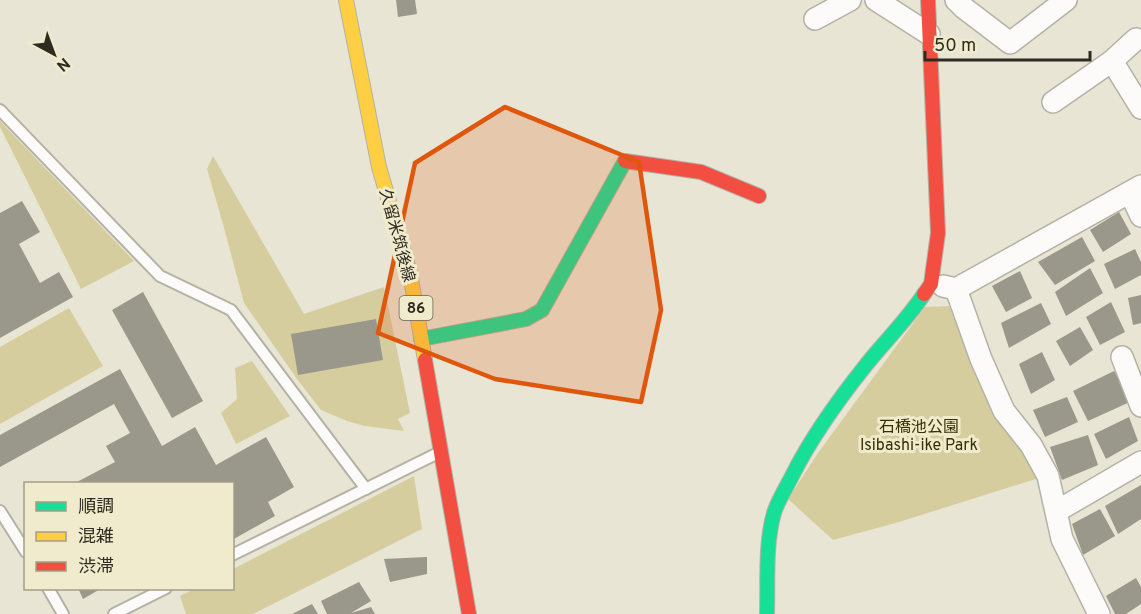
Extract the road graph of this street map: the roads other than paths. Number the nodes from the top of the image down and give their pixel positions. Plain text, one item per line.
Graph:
1 (346, 0) edge
2 (850, 0) edge
3 (876, 0) edge
4 (928, 0) edge
5 (1066, 0) edge
6 (965, 3) edge
7 (815, 19) dead end
8 (929, 34) junction
9 (1136, 39) dead end
10 (1112, 60) junction
11 (1053, 102) dead end
12 (1141, 108) edge
13 (0, 110) edge
14 (1136, 190) edge
15 (759, 196) dead end
16 (1141, 216) edge
17 (931, 284) junction
18 (957, 289) junction
19 (421, 339) junction
20 (1122, 357) dead end
21 (1141, 406) edge
22 (441, 452) junction
23 (1141, 462) edge
24 (366, 489) junction
25 (0, 511) edge
26 (1057, 511) junction
27 (24, 549) edge
28 (234, 554) edge
29 (49, 590) edge
30 (162, 590) edge
31 (63, 614) edge
32 (114, 614) edge
33 (469, 614) edge
34 (767, 614) edge
35 (1099, 614) edge

1 - 19 street, 久留米筑後線 / 86
2 - 7 street
3 - 8 street
4 - 8 street
5 - 6 street
8 - 17 street
9 - 10 street
10 - 11 street
10 - 12 street
13 - 24 lane
14 - 16 street
14 - 18 street
15 - 19 street
17 - 18 street
17 - 34 street
18 - 26 street
19 - 22 street, 久留米筑後線 / 86
20 - 21 street
22 - 24 lane
22 - 33 street, 久留米筑後線 / 86
23 - 26 street
24 - 28 lane
25 - 27 lane
26 - 35 street
29 - 31 lane
30 - 32 lane

